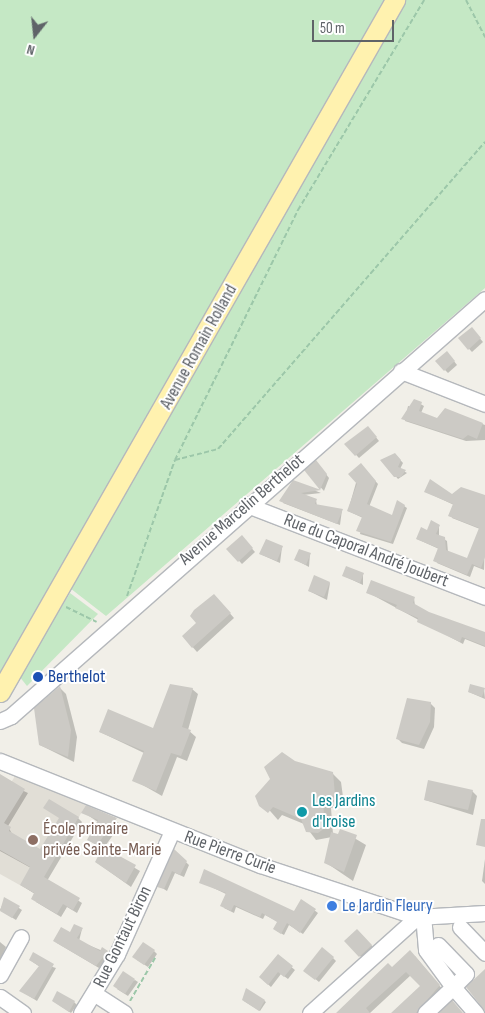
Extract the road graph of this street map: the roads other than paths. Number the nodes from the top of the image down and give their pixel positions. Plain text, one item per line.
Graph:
1 (395, 0) edge
2 (485, 299) edge
3 (401, 371) junction
4 (485, 404) edge
5 (247, 505) junction
6 (485, 597) edge
7 (0, 692) edge
8 (0, 721) edge
9 (0, 748) edge
10 (0, 761) edge
11 (20, 767) junction
12 (172, 831) junction
13 (485, 913) edge
14 (420, 916) junction
15 (460, 928) dead end
16 (21, 936) dead end
17 (438, 945) dead end
18 (485, 954) edge
19 (466, 974) junction
20 (0, 975) edge
21 (453, 987) junction
22 (95, 994) junction
23 (0, 997) edge
24 (316, 1011) edge
25 (23, 1013) edge
26 (81, 1013) edge
27 (124, 1013) edge
28 (424, 1013) edge
29 (476, 1013) edge

1 - 7 main road, Avenue Romain Rolland
2 - 3 street, Avenue Marcelin Berthelot
3 - 4 street
3 - 5 street, Avenue Marcelin Berthelot
5 - 6 street, Rue du Caporal André Joubert
5 - 8 street, Avenue Marcelin Berthelot
9 - 11 street, Rue Pierre Curie
10 - 11 street, Rue Pierre Curie
11 - 12 street, Rue Pierre Curie
12 - 14 street, Rue Pierre Curie
12 - 22 street, Rue Gontaut Biron
13 - 14 street
14 - 21 street
14 - 24 street
15 - 18 street
16 - 20 street
17 - 19 street
18 - 19 street
19 - 21 street
21 - 28 street
21 - 29 street
22 - 26 street, Rue Gontaut Biron
22 - 27 street
23 - 25 street

